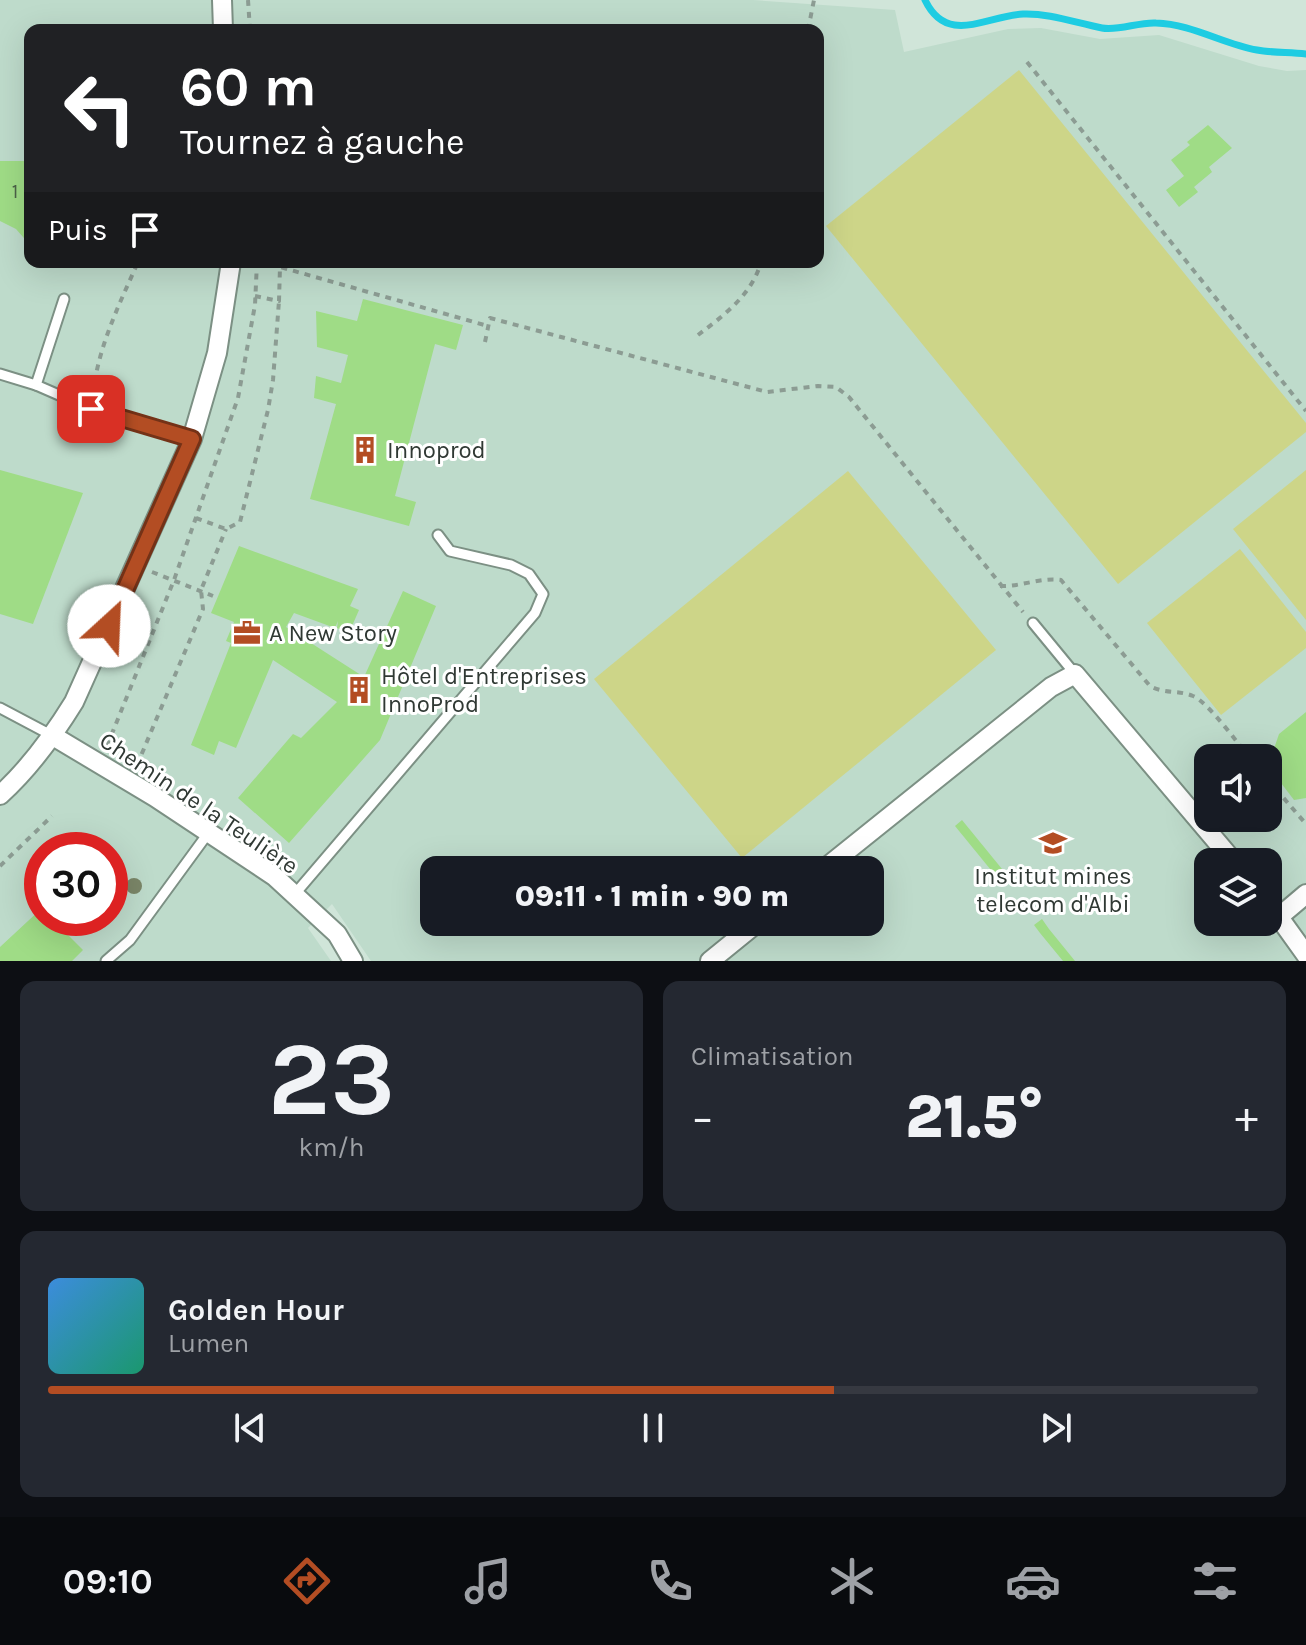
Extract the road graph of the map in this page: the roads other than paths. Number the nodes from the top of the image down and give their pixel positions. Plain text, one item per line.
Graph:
1 (222, 0) edge
2 (223, 24) edge
3 (230, 268) edge
4 (64, 299) dead end
5 (0, 374) edge
6 (36, 385) junction
7 (192, 439) junction
8 (438, 535) dead end
9 (1033, 623) road end
10 (1075, 674) junction
11 (0, 708) edge
12 (53, 736) junction
13 (0, 795) edge
14 (209, 832) junction
15 (1222, 848) edge
16 (840, 856) edge
17 (1306, 894) edge
18 (294, 895) junction
19 (1282, 905) edge
20 (1282, 920) edge
21 (741, 936) edge
22 (1306, 955) edge
23 (106, 961) edge
24 (353, 961) edge
25 (710, 961) edge

1 - 2 street
3 - 7 street
4 - 6 lane
5 - 6 lane
6 - 7 lane
7 - 12 street
8 - 18 lane
9 - 10 lane
10 - 15 street
10 - 16 street
11 - 12 lane, Chemin de la Teulière
12 - 13 street
12 - 14 street, Chemin de la Teulière
14 - 18 street, Chemin de la Teulière
14 - 23 lane
17 - 19 street
18 - 24 street, Chemin de la Teulière
20 - 22 street
21 - 25 street

